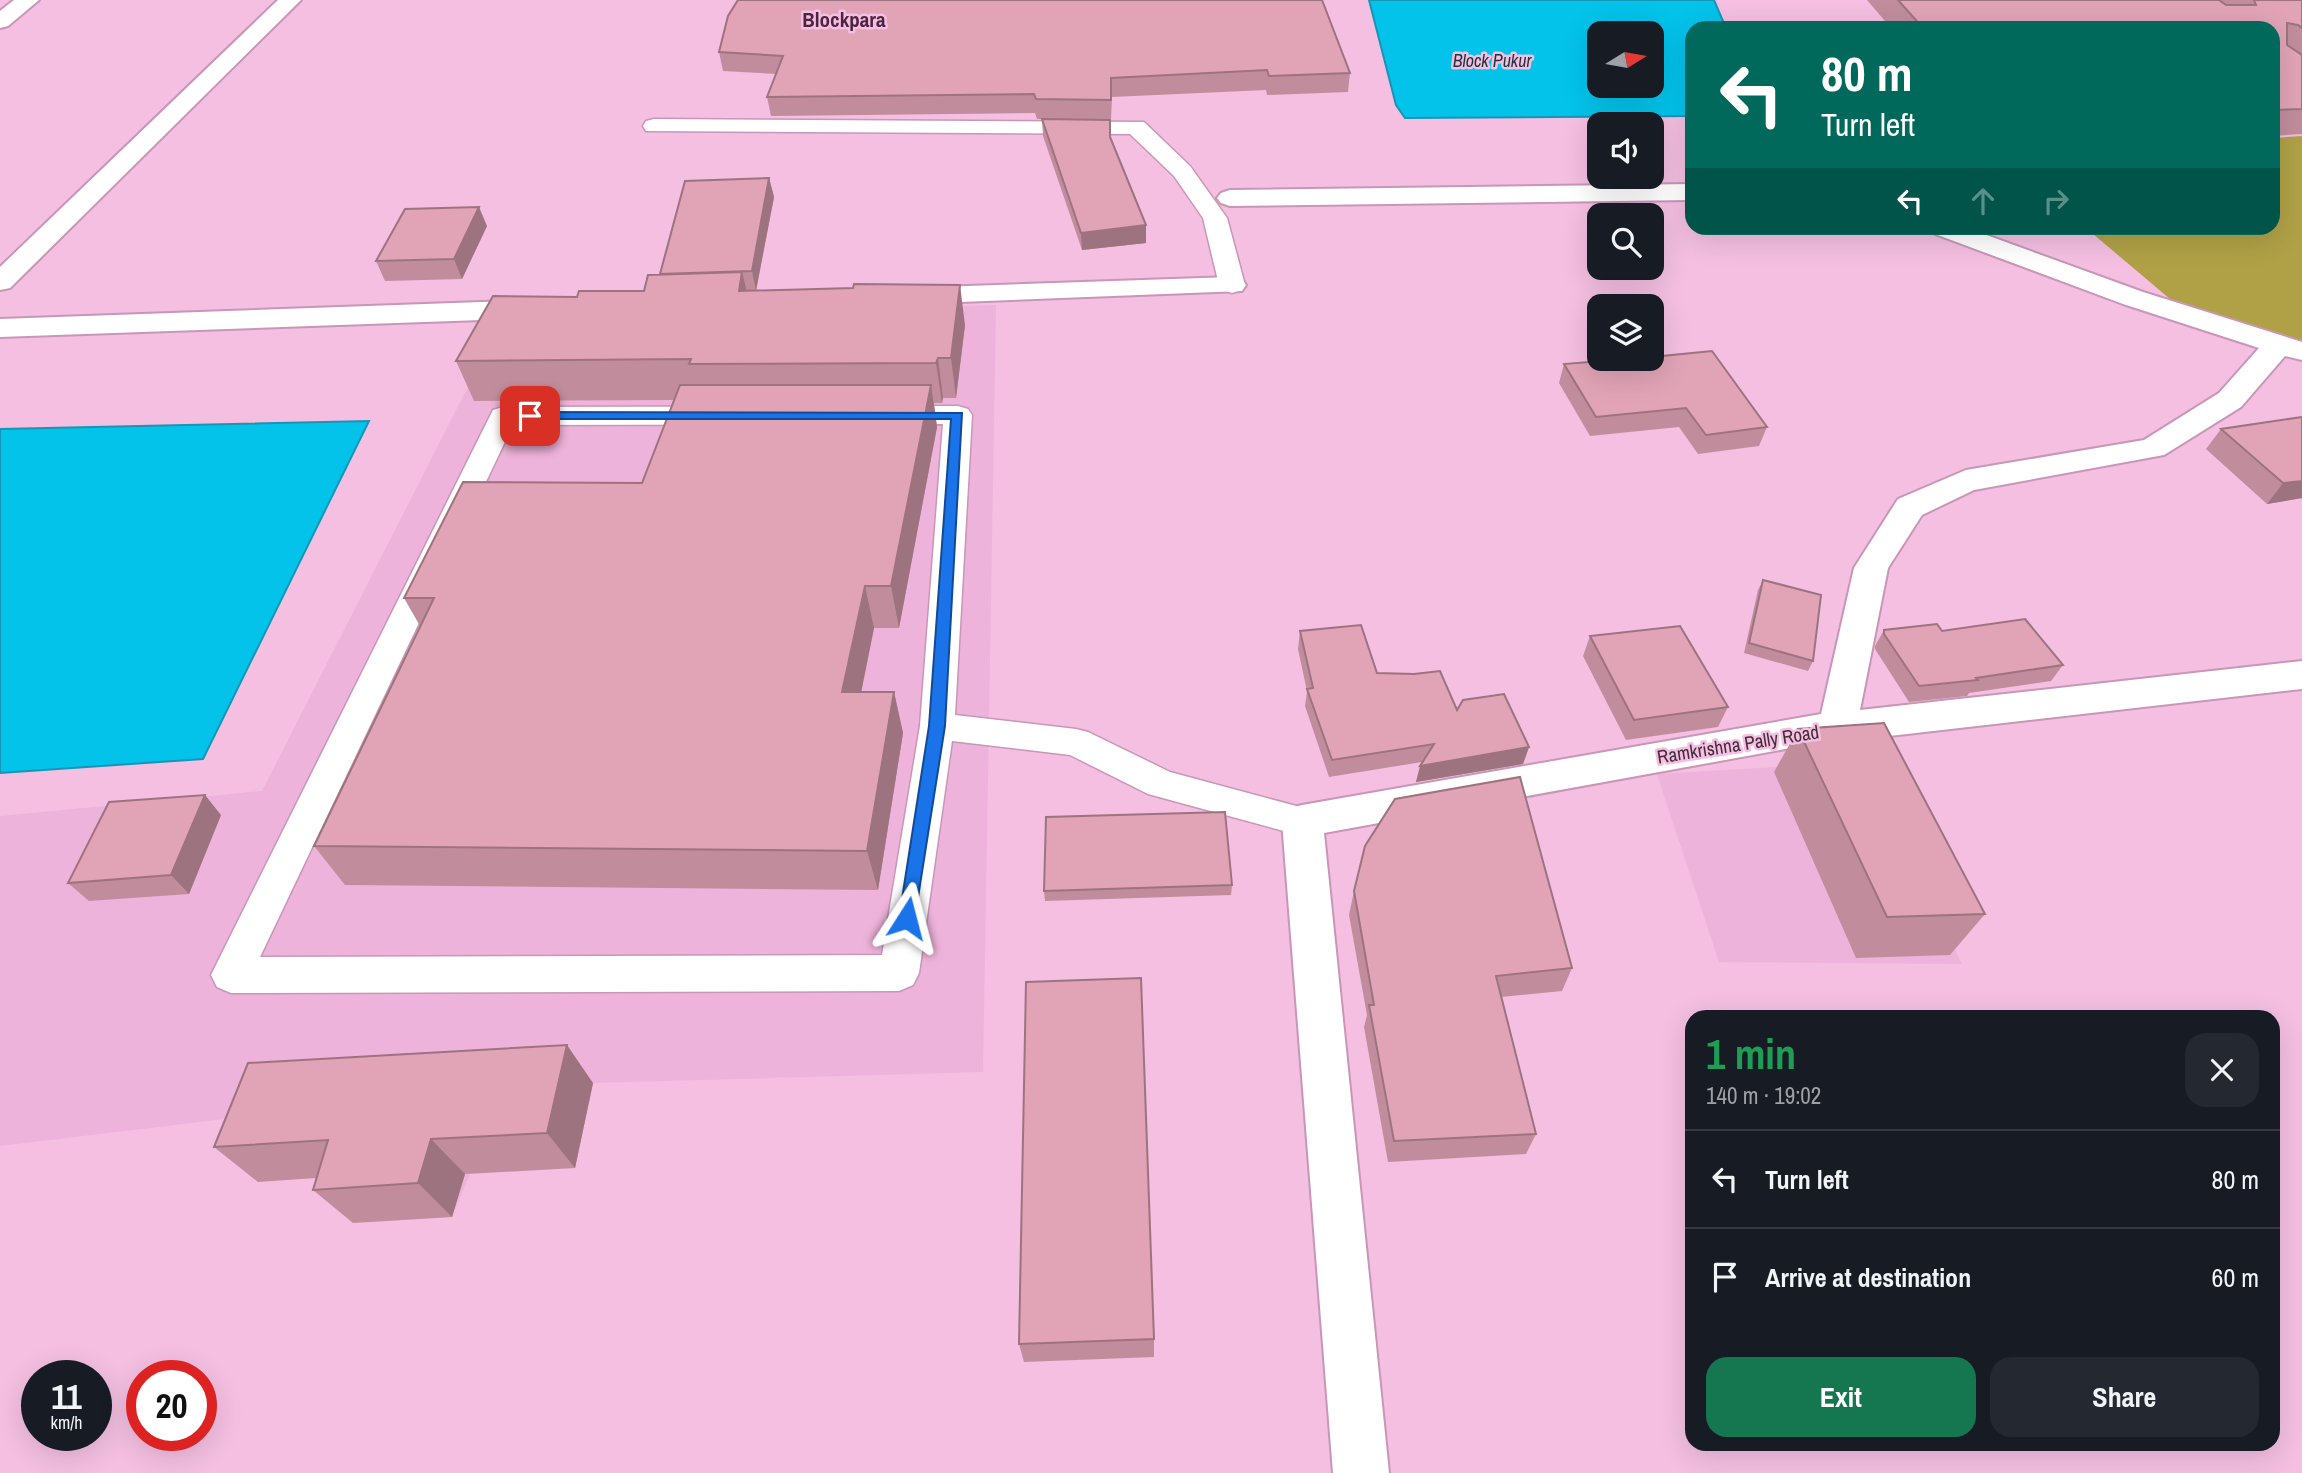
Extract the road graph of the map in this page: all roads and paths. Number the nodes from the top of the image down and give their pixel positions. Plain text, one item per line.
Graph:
1 (28, 0) edge
2 (290, 0) edge
3 (0, 21) edge
4 (654, 126) dead end
5 (1685, 192) edge
6 (1230, 198) dead end
7 (1963, 235) edge
8 (0, 282) edge
9 (1232, 285) joint
10 (886, 297) edge
11 (568, 308) edge
12 (0, 328) edge
13 (2290, 348) edge
14 (2295, 684) edge
15 (937, 726) junction
16 (1838, 729) junction
17 (1302, 821) junction
18 (1361, 1473) edge

1 - 3 street
2 - 8 street
4 - 9 lane
5 - 6 street
7 - 13 street
9 - 10 street
11 - 12 street
13 - 16 street
14 - 16 street, Ramkrishna Pally Road
15 - 15 lane
15 - 17 lane
16 - 17 street, Ramkrishna Pally Road
17 - 18 street

